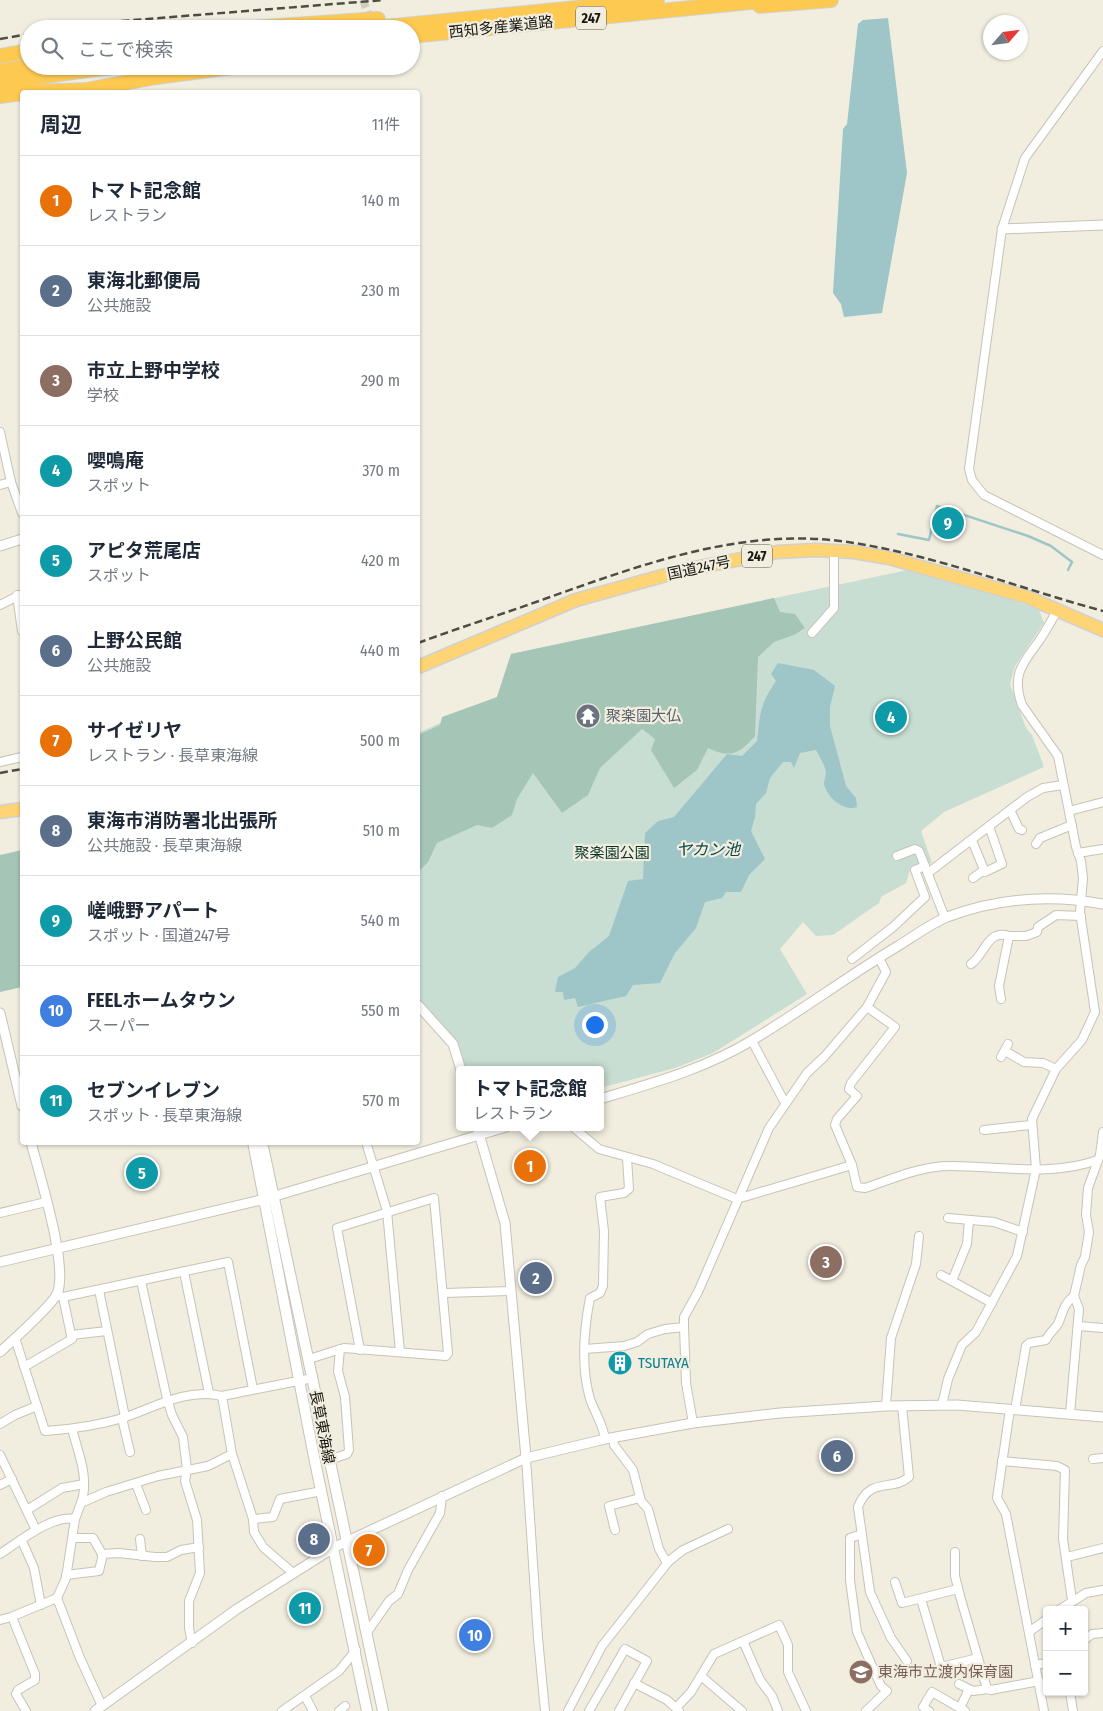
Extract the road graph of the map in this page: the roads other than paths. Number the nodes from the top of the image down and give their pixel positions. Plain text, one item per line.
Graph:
1 (657, 0) edge
2 (770, 0) edge
3 (831, 0) edge
4 (680, 9) junction
5 (477, 17) junction
6 (375, 20) edge
7 (420, 23) edge
8 (420, 35) edge
9 (1103, 51) edge
10 (20, 53) edge
11 (0, 56) edge
12 (20, 68) edge
13 (0, 71) edge
14 (48, 75) edge
15 (85, 75) edge
16 (171, 75) edge
17 (156, 77) junction
18 (0, 83) edge
19 (86, 90) edge
20 (91, 90) edge
21 (125, 90) edge
22 (20, 93) edge
23 (0, 96) edge
24 (1103, 225) edge
25 (1002, 229) junction
26 (0, 432) edge
27 (11, 482) junction
28 (0, 485) edge
29 (20, 507) edge
30 (20, 540) edge
31 (0, 546) edge
32 (834, 551) junction
33 (1103, 555) edge
34 (20, 594) edge
35 (0, 605) edge
36 (1057, 611) junction
37 (1103, 630) edge
38 (812, 633) dead end
39 (420, 666) edge
40 (20, 757) edge
41 (0, 762) edge
42 (1063, 785) junction
43 (1103, 802) edge
44 (20, 810) edge
45 (1010, 810) junction
46 (1069, 811) junction
47 (0, 812) edge
48 (1072, 825) junction
49 (989, 826) junction
50 (1022, 830) dead end
51 (968, 842) junction
52 (1036, 844) dead end
53 (1103, 849) edge
54 (1078, 853) junction
55 (897, 856) dead end
56 (926, 869) junction
57 (984, 870) junction
58 (973, 878) dead end
59 (1082, 900) junction
60 (1103, 904) edge
61 (1080, 916) junction
62 (944, 918) junction
63 (1009, 936) junction
64 (879, 958) junction
65 (852, 959) dead end
66 (971, 964) dead end
67 (1001, 998) dead end
68 (1100, 1005) edge
69 (867, 1007) junction
70 (0, 1013) edge
71 (421, 1013) edge
72 (752, 1041) junction
73 (1005, 1050) dead end
74 (461, 1066) edge
75 (1056, 1069) junction
76 (20, 1098) edge
77 (604, 1098) edge
78 (785, 1102) junction
79 (1031, 1125) junction
80 (984, 1130) dead end
81 (578, 1131) edge
82 (478, 1132) edge
83 (1103, 1132) edge
84 (32, 1145) edge
85 (254, 1145) edge
86 (262, 1145) edge
87 (367, 1145) edge
88 (627, 1158) junction
89 (1098, 1160) junction
90 (852, 1165) junction
91 (373, 1167) junction
92 (1036, 1169) junction
93 (269, 1198) junction
94 (737, 1199) junction
95 (46, 1202) junction
96 (387, 1211) junction
97 (0, 1213) edge
98 (948, 1218) dead end
99 (969, 1220) junction
100 (1023, 1232) junction
101 (919, 1236) dead end
102 (57, 1250) junction
103 (0, 1262) edge
104 (184, 1272) junction
105 (941, 1275) dead end
106 (141, 1281) junction
107 (952, 1281) junction
108 (99, 1290) junction
109 (511, 1291) junction
110 (444, 1294) junction
111 (60, 1296) junction
112 (1074, 1296) junction
113 (992, 1303) junction
114 (1078, 1326) junction
115 (684, 1327) junction
116 (1103, 1328) edge
117 (108, 1331) junction
118 (71, 1335) junction
119 (14, 1338) junction
120 (340, 1348) junction
121 (585, 1349) junction
122 (360, 1350) junction
123 (0, 1352) edge
124 (400, 1352) junction
125 (309, 1359) junction
126 (24, 1367) junction
127 (313, 1378) junction
128 (301, 1381) junction
129 (253, 1389) junction
130 (209, 1393) junction
131 (222, 1396) junction
132 (168, 1399) junction
133 (942, 1405) junction
134 (37, 1406) junction
135 (886, 1406) junction
136 (902, 1406) junction
137 (1012, 1409) junction
138 (1070, 1414) junction
139 (123, 1417) junction
140 (1103, 1417) edge
141 (693, 1423) junction
142 (0, 1424) edge
143 (72, 1429) junction
144 (609, 1438) junction
145 (130, 1452) dead end
146 (232, 1454) junction
147 (0, 1455) edge
148 (526, 1458) junction
149 (1103, 1458) edge
150 (329, 1460) junction
151 (1093, 1460) dead end
152 (1002, 1461) junction
153 (187, 1469) junction
154 (12, 1479) junction
155 (0, 1484) edge
156 (84, 1484) junction
157 (136, 1484) junction
158 (322, 1491) junction
159 (442, 1496) junction
160 (640, 1498) junction
161 (81, 1503) junction
162 (26, 1510) junction
163 (146, 1510) dead end
164 (75, 1519) junction
165 (253, 1519) junction
166 (728, 1529) dead end
167 (36, 1530) junction
168 (615, 1530) dead end
169 (862, 1534) junction
170 (73, 1538) junction
171 (140, 1539) dead end
172 (22, 1541) junction
173 (346, 1542) junction
174 (199, 1547) junction
175 (334, 1547) junction
176 (1103, 1548) edge
177 (955, 1552) dead end
178 (0, 1554) edge
179 (103, 1554) junction
180 (142, 1556) junction
181 (1067, 1557) junction
182 (668, 1563) junction
183 (294, 1573) junction
184 (66, 1576) junction
185 (895, 1582) dead end
186 (958, 1589) junction
187 (1103, 1590) edge
188 (57, 1598) junction
189 (921, 1599) junction
190 (1072, 1600) junction
191 (40, 1605) junction
192 (1064, 1606) edge
193 (12, 1617) junction
194 (0, 1620) edge
195 (1043, 1622) edge
196 (368, 1631) junction
197 (1029, 1632) junction
198 (1102, 1633) edge
199 (1088, 1637) edge
200 (743, 1641) junction
201 (1103, 1642) edge
202 (192, 1643) junction
203 (356, 1650) junction
204 (978, 1658) junction
205 (907, 1661) dead end
206 (1043, 1664) edge
207 (1036, 1665) junction
208 (701, 1676) junction
209 (1039, 1681) junction
210 (634, 1683) junction
211 (959, 1684) dead end
212 (969, 1689) junction
213 (988, 1689) junction
214 (305, 1696) junction
215 (1071, 1696) edge
216 (99, 1709) edge
217 (542, 1709) edge
218 (678, 1710) edge
219 (962, 1710) edge
220 (26, 1711) edge
221 (282, 1711) edge
222 (313, 1711) edge
223 (367, 1711) edge
224 (383, 1711) edge
225 (568, 1711) edge
226 (588, 1711) edge
227 (619, 1711) edge
228 (742, 1711) edge
229 (778, 1711) edge
230 (806, 1711) edge
231 (866, 1711) edge
232 (929, 1711) edge
233 (1044, 1711) edge
234 (1073, 1711) edge

1 - 5 highway, 西知多産業道路 / 247
2 - 4 highway, 西知多産業道路 / 247
3 - 4 highway, 247
4 - 8 highway, 西知多産業道路 / 247
5 - 6 highway, 247
5 - 7 highway, 西知多産業道路 / 247
9 - 25 street
10 - 11 highway
12 - 13 highway
14 - 18 highway
15 - 19 main road
16 - 17 highway
17 - 20 highway
17 - 21 highway
22 - 23 highway
24 - 25 street
25 - 33 street
26 - 27 street
27 - 28 street
27 - 29 street
30 - 31 street
32 - 36 highway, 国道247号 / 247
32 - 38 street
32 - 39 highway, 国道247号 / 247
34 - 35 street
36 - 37 highway, 国道247号 / 247
36 - 42 street
40 - 41 street
42 - 45 street
42 - 46 street
43 - 46 street
44 - 47 highway
45 - 49 street
45 - 50 street
46 - 48 street
48 - 52 street
48 - 54 street
49 - 51 street
49 - 57 street
51 - 56 street
51 - 57 street
53 - 54 street
54 - 59 street
55 - 56 street
56 - 62 street
56 - 65 street
57 - 58 street
59 - 60 street
59 - 61 street
59 - 62 street
61 - 63 street
61 - 68 street
62 - 64 street
63 - 66 street
63 - 67 street
64 - 69 street
64 - 72 street
68 - 75 street
69 - 78 street
69 - 90 street
70 - 76 street
71 - 74 street
72 - 77 street
72 - 78 street
73 - 75 street
75 - 79 street
78 - 94 street
79 - 80 street
79 - 92 street
81 - 88 street
82 - 91 street
82 - 109 street
83 - 89 street
84 - 95 street
85 - 93 main road, 長草東海線
86 - 93 main road, 長草東海線
87 - 91 street
88 - 94 street
88 - 121 street
89 - 92 street
89 - 112 street
90 - 92 street
90 - 94 street
91 - 93 street
91 - 96 street
92 - 100 street
93 - 102 street
93 - 125 main road, 長草東海線
93 - 128 main road, 長草東海線
94 - 115 street
95 - 97 street
95 - 102 street
96 - 110 street
96 - 122 street
96 - 124 street
98 - 99 street
99 - 100 street
99 - 107 street
100 - 113 street
101 - 135 street
102 - 103 street
102 - 111 street
104 - 106 street
104 - 129 street
104 - 130 street
105 - 107 street
106 - 108 street
106 - 132 street
107 - 113 street
108 - 111 street
108 - 117 street
109 - 110 street
109 - 148 street
110 - 124 street
111 - 118 street
111 - 119 street
112 - 114 street
112 - 137 street
113 - 133 street
114 - 116 street
114 - 138 street
115 - 121 street
115 - 141 street
117 - 118 street
117 - 139 street
118 - 126 street
119 - 123 street
119 - 126 street
120 - 122 street
120 - 125 street
120 - 150 street
121 - 144 street
122 - 124 street
125 - 127 main road, 長草東海線
126 - 134 street
127 - 128 street
127 - 150 main road, 長草東海線
128 - 129 street
128 - 158 main road, 長草東海線
129 - 131 street
130 - 131 street
130 - 132 street
131 - 146 street
132 - 139 street
132 - 153 street
133 - 136 street
133 - 137 street
134 - 142 street
134 - 143 street
135 - 136 street
135 - 141 street
136 - 169 street
137 - 138 street
137 - 152 street
138 - 140 street
139 - 143 street
139 - 145 street
141 - 144 street
143 - 156 street
144 - 148 street
144 - 160 street
146 - 153 street
146 - 165 street
147 - 154 street
148 - 159 street
148 - 217 street
149 - 151 street
150 - 173 main road, 長草東海線
152 - 181 street
152 - 197 street
153 - 157 street
153 - 174 street
154 - 155 street
154 - 162 street
156 - 161 street
156 - 162 street
157 - 161 street
157 - 163 street
158 - 165 street
158 - 175 main road, 長草東海線
159 - 173 street
159 - 196 street
160 - 168 street
160 - 182 street
161 - 164 street
162 - 167 street
164 - 167 street
164 - 170 street
165 - 183 street
166 - 182 street
167 - 172 street
169 - 205 street
169 - 231 street
170 - 179 street
170 - 184 street
171 - 180 street
172 - 178 street
172 - 191 street
173 - 175 street
173 - 196 main road, 長草東海線
174 - 180 street
174 - 202 street
175 - 183 street
175 - 203 main road, 長草東海線
176 - 181 street
177 - 186 street
179 - 180 street
179 - 184 street
181 - 190 street
182 - 225 street
183 - 202 street
184 - 188 street
185 - 189 street
186 - 189 street
186 - 204 street
187 - 190 street
188 - 191 street
188 - 216 street
189 - 204 street
190 - 192 street
191 - 193 street
193 - 194 street
193 - 220 street
195 - 197 street
196 - 224 main road, 長草東海線
197 - 207 street
198 - 199 street
198 - 201 street
200 - 208 street
200 - 229 street
200 - 230 street
202 - 216 street
203 - 214 street
203 - 223 main road, 長草東海線
204 - 213 street
206 - 207 street
207 - 209 street
208 - 218 street
208 - 228 street
209 - 213 street
209 - 233 street
210 - 218 street
210 - 226 street
210 - 227 street
211 - 212 street
212 - 213 street
212 - 219 street
214 - 221 street
214 - 222 street
215 - 234 street
219 - 232 street

